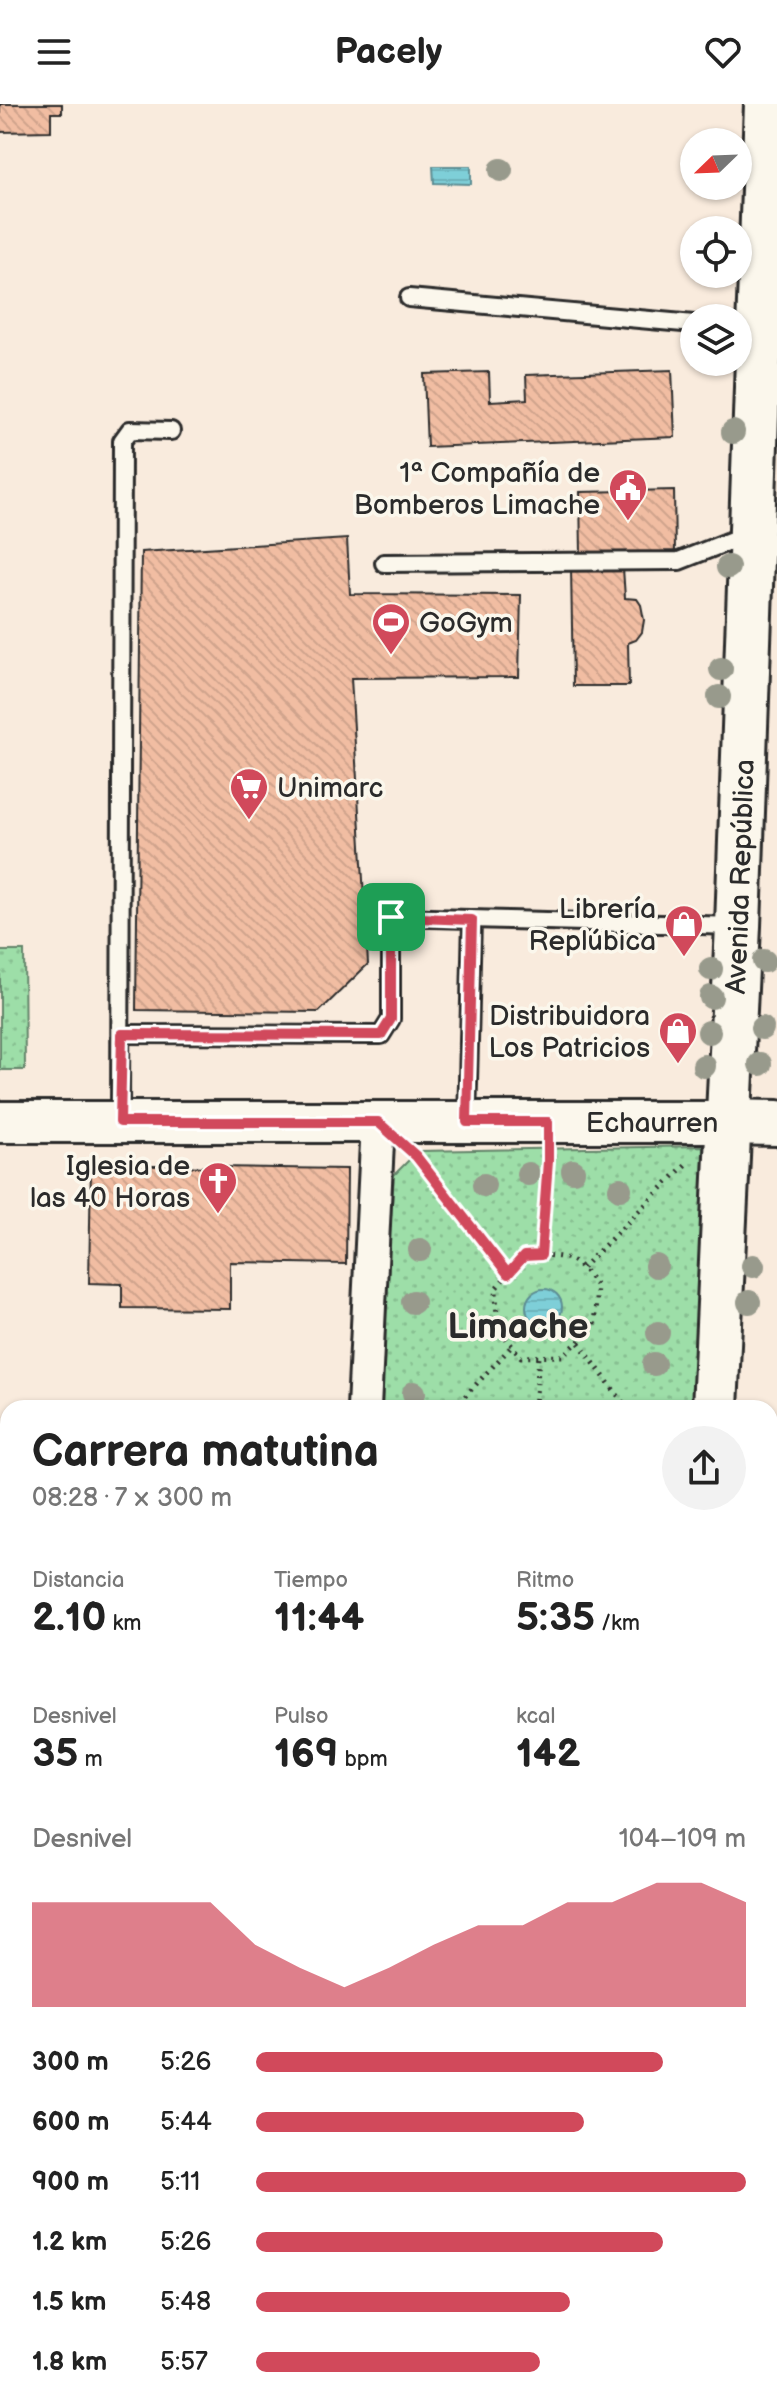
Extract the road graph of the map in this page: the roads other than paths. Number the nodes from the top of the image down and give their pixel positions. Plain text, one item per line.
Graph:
1 (767, 104) edge
2 (409, 298) dead end
3 (750, 304) edge
4 (680, 323) edge
5 (752, 349) edge
6 (766, 415) edge
7 (171, 431) dead end
8 (751, 532) junction
9 (384, 563) dead end
10 (762, 625) edge
11 (472, 920) junction
12 (738, 926) junction
13 (122, 1034) junction
14 (0, 1122) edge
15 (120, 1122) junction
16 (378, 1122) junction
17 (467, 1122) junction
18 (727, 1122) junction
19 (777, 1123) edge
20 (364, 1400) edge
21 (715, 1400) edge

1 - 3 main road, Avenida República
2 - 4 lane
5 - 6 main road, Avenida República
6 - 8 main road, Avenida República
7 - 13 lane
8 - 9 lane
8 - 10 main road, Avenida República
10 - 12 main road, Avenida República
11 - 12 lane
11 - 13 lane
11 - 17 lane
12 - 18 main road, Avenida República
13 - 15 lane
14 - 15 street, Echaurren
15 - 16 street, Echaurren
16 - 17 street, Echaurren
16 - 20 street
17 - 18 street, Echaurren
18 - 19 main road, Echaurren
18 - 21 main road, Avenida República

